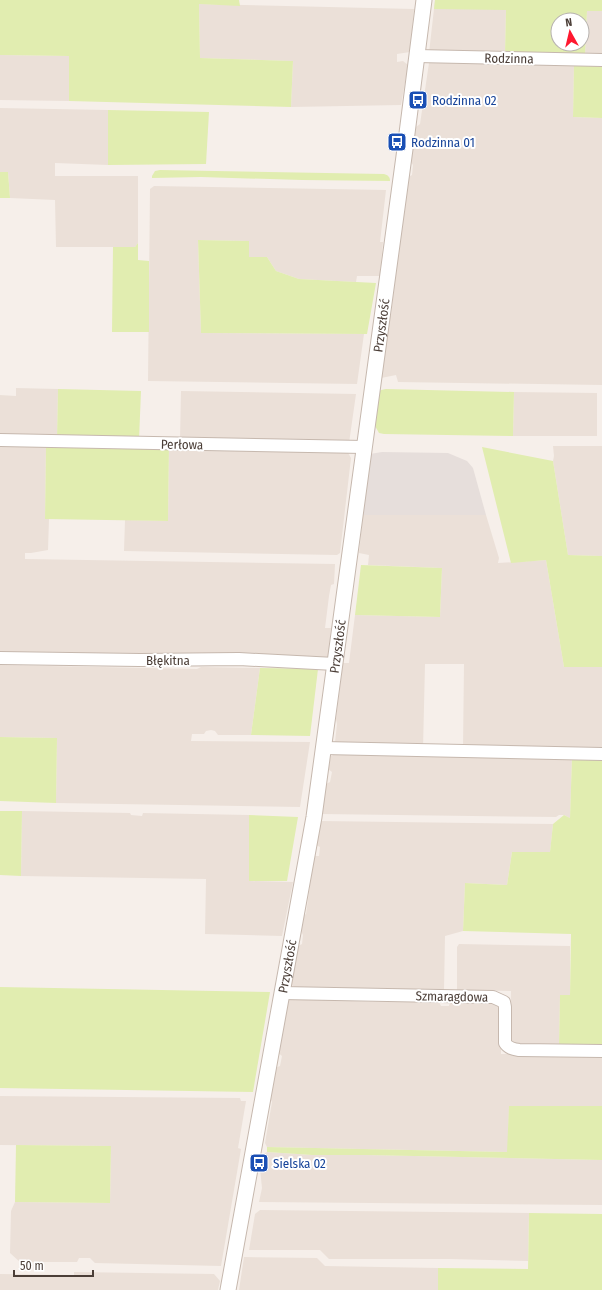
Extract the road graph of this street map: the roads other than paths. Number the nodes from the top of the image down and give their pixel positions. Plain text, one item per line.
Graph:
1 (424, 0) edge
2 (417, 56) junction
3 (602, 60) edge
4 (0, 440) edge
5 (364, 447) junction
6 (0, 658) edge
7 (335, 664) junction
8 (324, 748) junction
9 (602, 754) edge
10 (282, 993) junction
11 (602, 1051) edge
12 (228, 1290) edge

1 - 2 street, Przyszłość
2 - 3 street, Rodzinna
2 - 5 street, Przyszłość
4 - 5 street, Perłowa
5 - 7 street, Przyszłość
6 - 7 street, Błękitna
7 - 8 street, Przyszłość
8 - 9 street
8 - 10 street, Przyszłość
10 - 11 street, Szmaragdowa
10 - 12 street, Przyszłość

